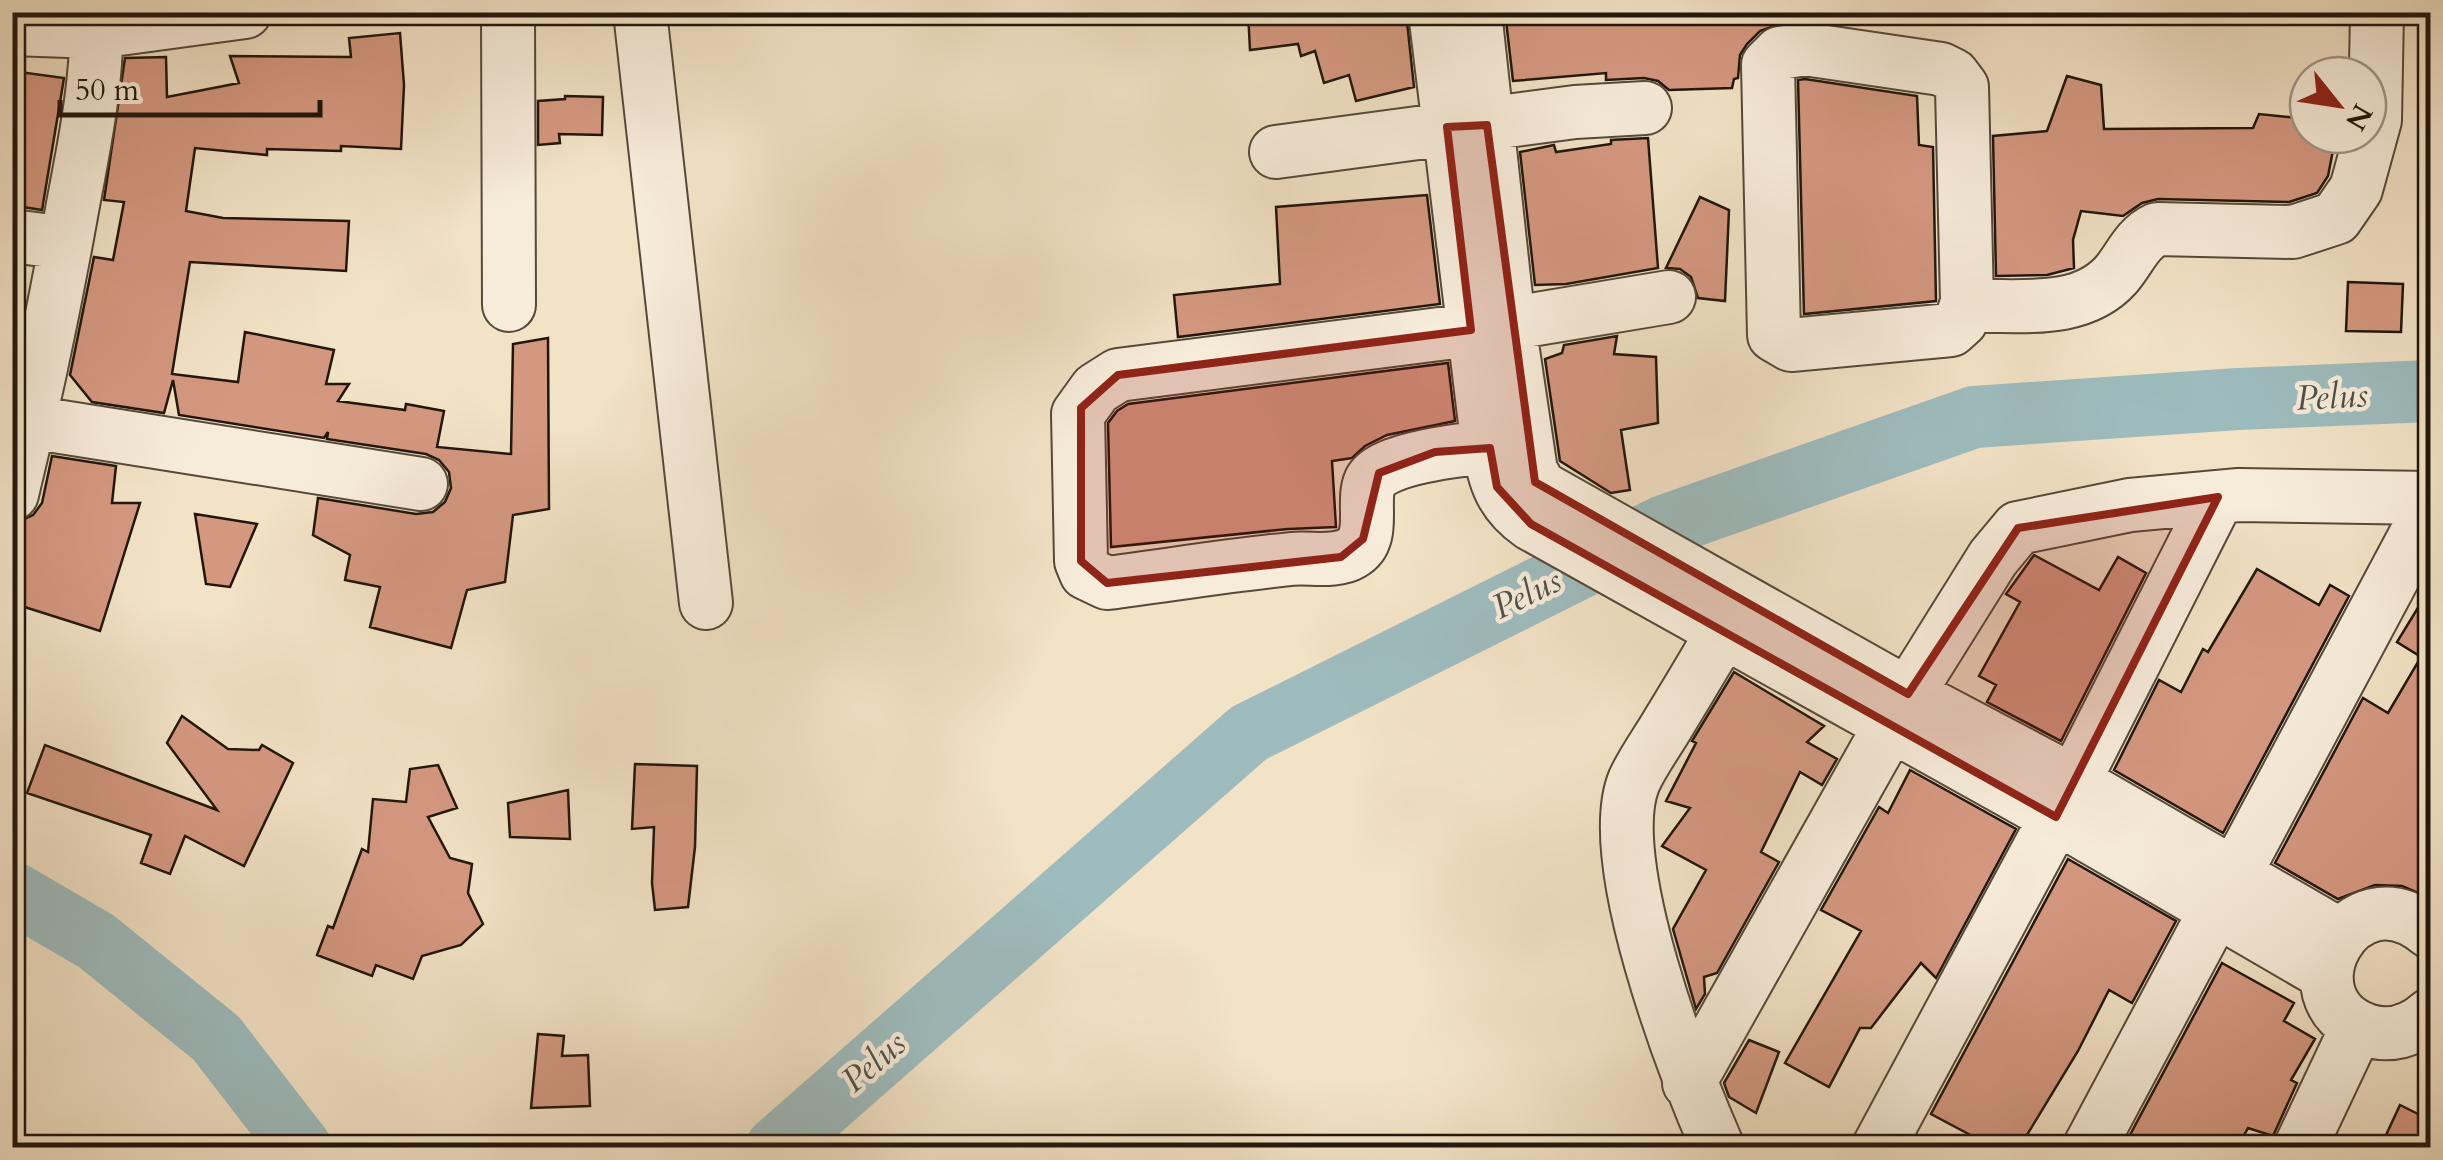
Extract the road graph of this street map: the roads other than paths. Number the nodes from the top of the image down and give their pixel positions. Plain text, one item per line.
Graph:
1 (245, 12) edge
2 (508, 12) edge
3 (640, 12) edge
4 (1435, 12) edge
5 (1475, 12) edge
6 (2376, 12) edge
7 (97, 22) edge
8 (12, 29) edge
9 (1645, 108) dead end
10 (1467, 126) junction
11 (1276, 152) dead end
12 (12, 236) edge
13 (66, 244) junction
14 (1669, 297) dead end
15 (1967, 302) junction
16 (509, 305) dead end
17 (1490, 327) junction
18 (30, 422) junction
19 (1508, 446) junction
20 (421, 484) dead end
21 (12, 494) edge
22 (2218, 497) junction
23 (2430, 498) edge
24 (2430, 508) edge
25 (706, 603) dead end
26 (1723, 610) junction
27 (1900, 710) junction
28 (2064, 799) junction
29 (2228, 892) junction
30 (2430, 932) edge
31 (2333, 954) junction
32 (2426, 1024) edge
33 (2357, 1027) junction
34 (1690, 1083) junction
35 (1892, 1143) edge
36 (1718, 1148) edge
37 (2090, 1148) edge
38 (2300, 1148) edge

1 - 7 street
2 - 16 street
3 - 25 street
4 - 10 street
5 - 10 street
6 - 15 street
7 - 8 street
7 - 13 street
9 - 10 street
10 - 11 street
10 - 17 street
12 - 13 street
13 - 18 street
14 - 17 street
15 - 15 street
17 - 19 street
17 - 19 street
18 - 20 street
18 - 21 street
19 - 26 street
22 - 23 street
22 - 27 street
22 - 28 street
24 - 29 street
26 - 27 street
26 - 34 street
27 - 28 street
27 - 34 street
28 - 29 street
28 - 35 street
29 - 31 street
29 - 37 street
30 - 31 street
31 - 33 street
32 - 33 street
33 - 38 street
34 - 36 street

